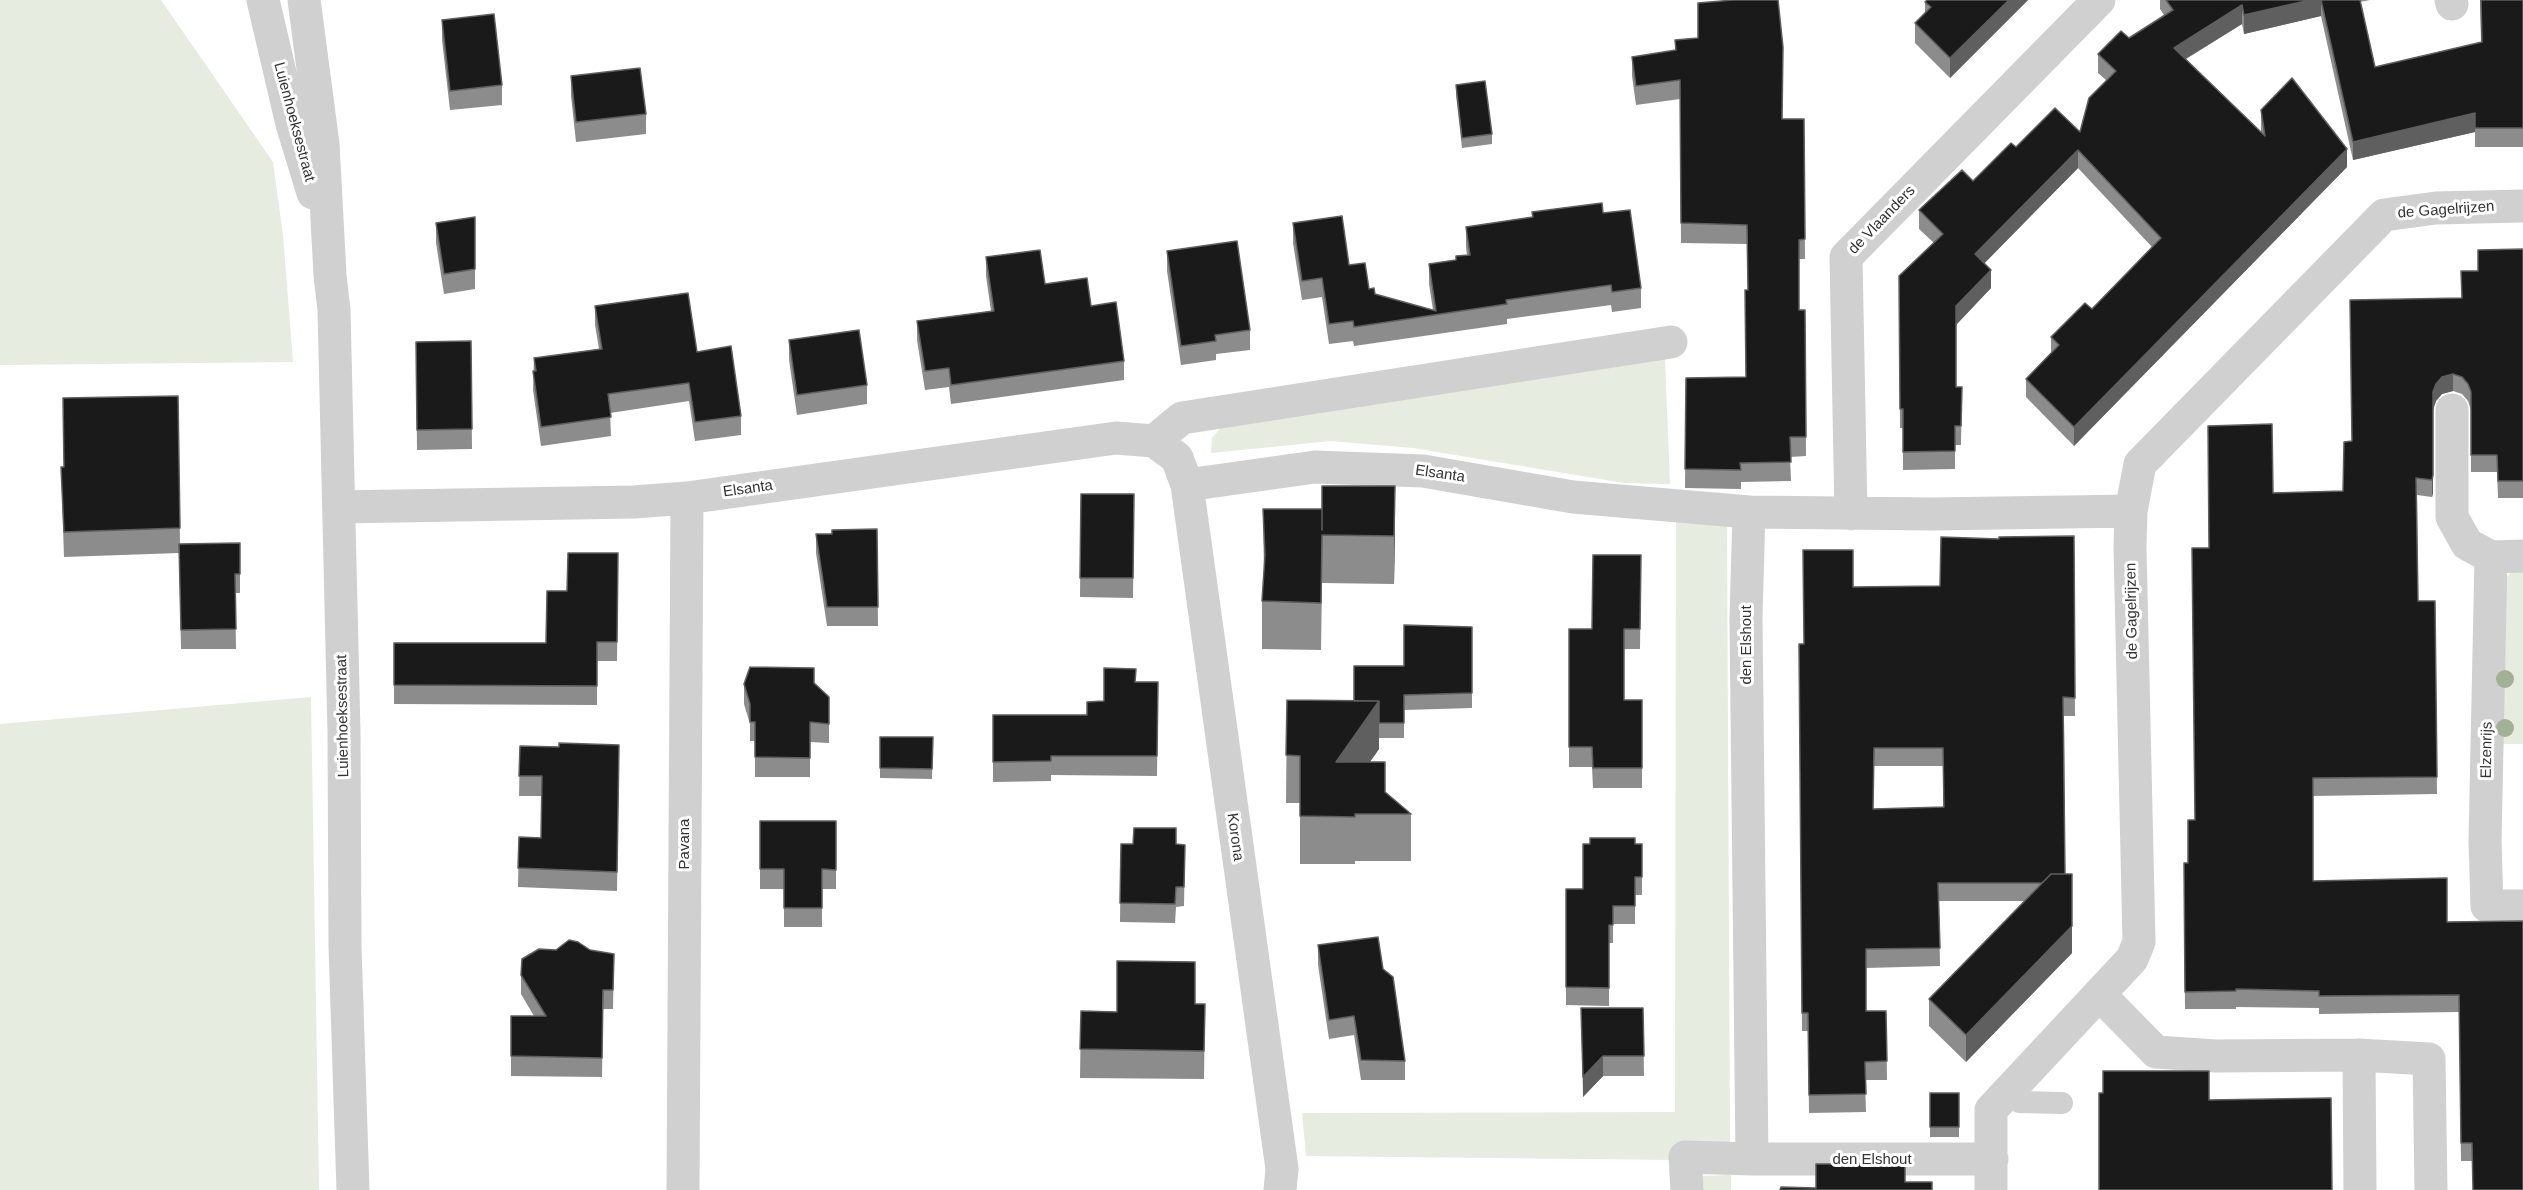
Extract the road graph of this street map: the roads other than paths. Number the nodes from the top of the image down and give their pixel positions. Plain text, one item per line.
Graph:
1 (263, 0) edge
2 (304, 0) edge
3 (2099, 0) edge
4 (2523, 206) edge
5 (329, 243) junction
6 (1671, 342) dead end
7 (2452, 410) dead end
8 (1154, 441) junction
9 (1187, 485) junction
10 (687, 498) junction
11 (339, 507) junction
12 (2131, 511) junction
13 (1749, 512) junction
14 (1851, 514) junction
15 (2523, 556) edge
16 (2491, 557) junction
17 (2523, 906) edge
18 (2099, 994) junction
19 (2359, 1055) junction
20 (2005, 1093) junction
21 (2062, 1103) dead end
22 (1752, 1159) junction
23 (1991, 1175) edge
24 (353, 1190) edge
25 (683, 1190) edge
26 (1280, 1190) edge
27 (1687, 1190) edge
28 (2360, 1190) edge
29 (2431, 1190) edge

1 - 5 street, Luienhoeksestraat
2 - 5 street, Luienhoeksestraat
3 - 14 street, de Vlaanders
4 - 12 street, de Gagelrijzen
5 - 11 street, Luienhoeksestraat
6 - 8 street
7 - 16 street
8 - 9 street
8 - 10 street, Elsanta
9 - 13 street, Elsanta
9 - 26 street, Korona
10 - 11 street, Elsanta
10 - 25 street, Pavana
11 - 24 street, Luienhoeksestraat
12 - 14 street
12 - 18 street, de Gagelrijzen
13 - 14 street
13 - 22 street, den Elshout
15 - 16 street
16 - 17 street, Elzenrijs
18 - 19 street
18 - 20 street, de Gagelrijzen
19 - 28 street
19 - 29 street
20 - 21 lane
20 - 23 street, de Gagelrijzen
22 - 23 street, den Elshout
22 - 27 street, den Elshout

